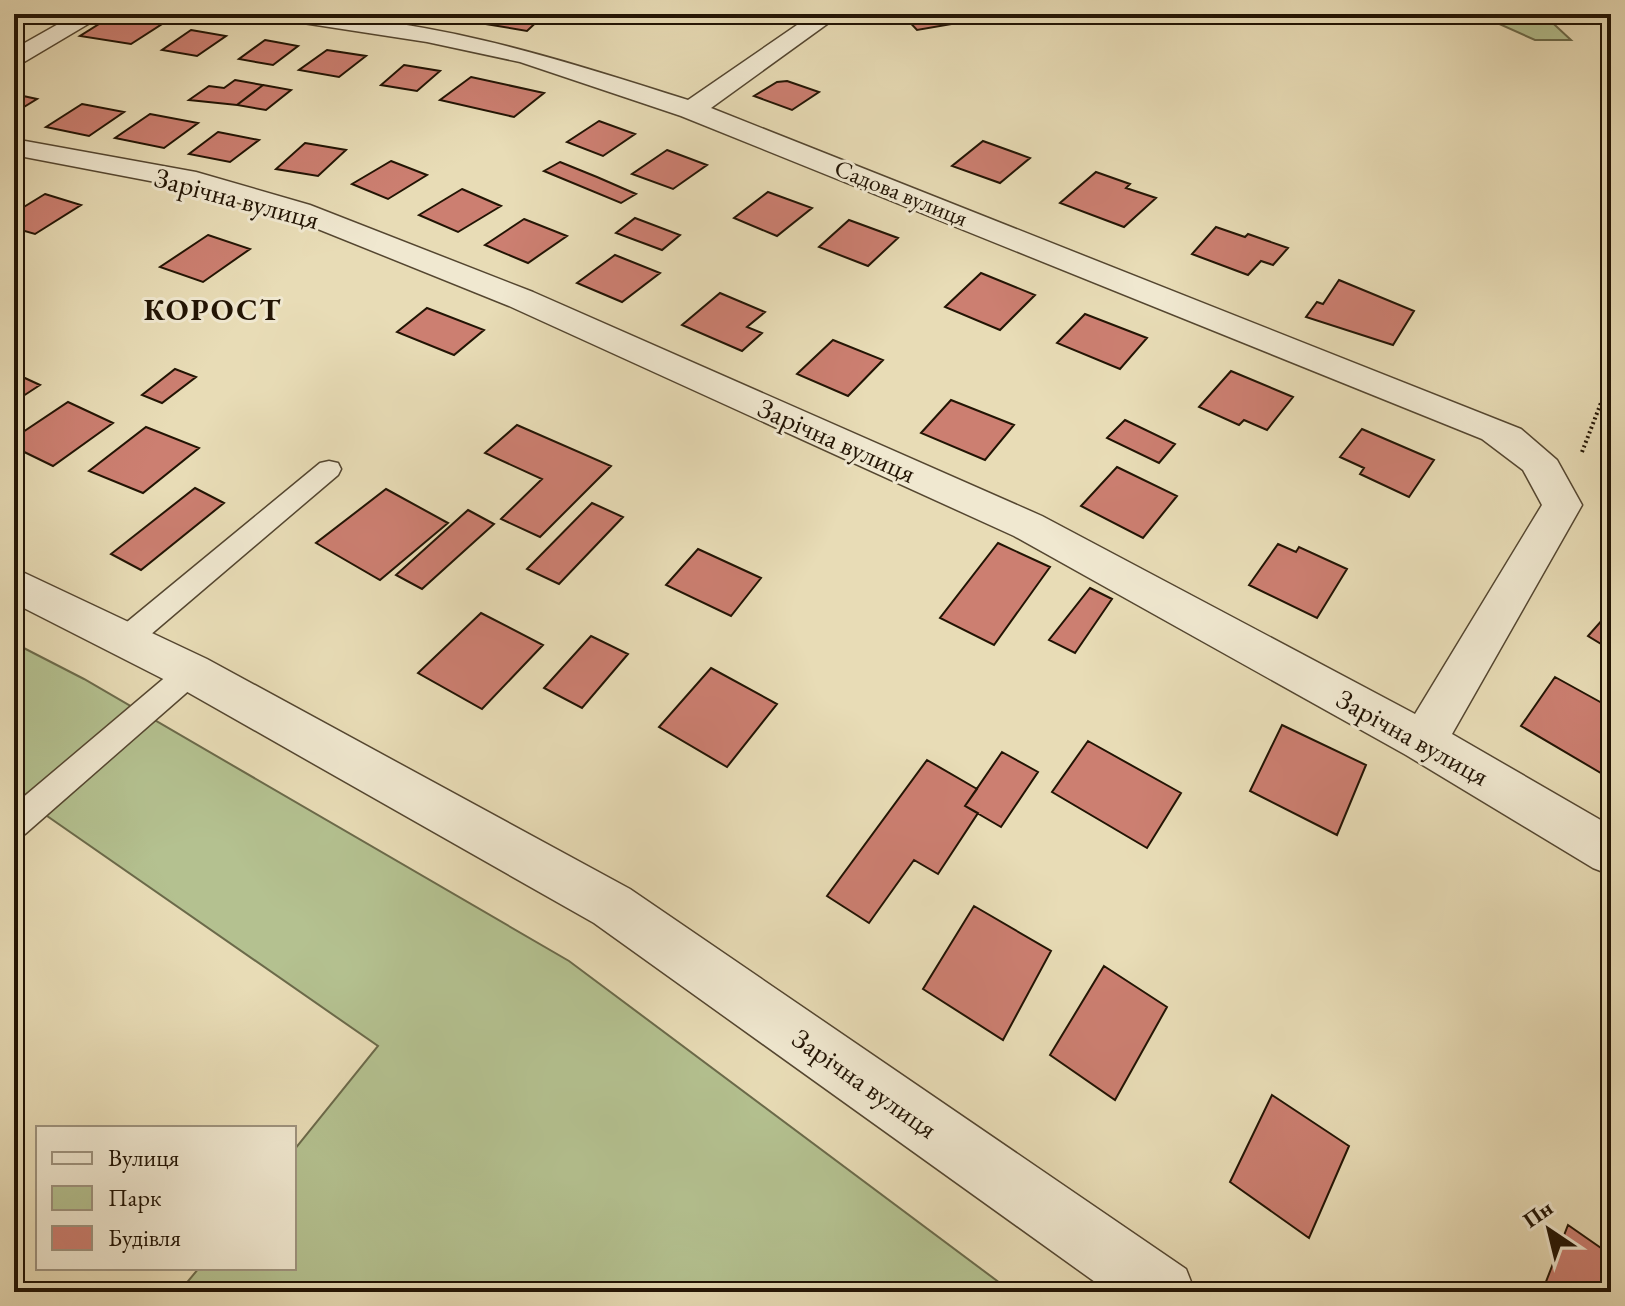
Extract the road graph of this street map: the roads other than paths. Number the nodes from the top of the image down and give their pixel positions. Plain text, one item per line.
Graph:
1 (93, 14) edge
2 (290, 14) edge
3 (829, 14) edge
4 (14, 60) edge
5 (691, 110) junction
6 (14, 147) edge
7 (329, 469) dead end
8 (14, 584) edge
9 (126, 639) junction
10 (191, 672) junction
11 (1423, 741) junction
12 (14, 824) edge
13 (1611, 852) edge
14 (1162, 1292) edge

1 - 4 street
2 - 5 street, Садова вулиця
3 - 5 street
5 - 11 street, Садова вулиця
6 - 11 street, Зарічна вулиця
7 - 9 lane
8 - 9 street, Зарічна вулиця
9 - 10 street, Зарічна вулиця
10 - 12 lane
10 - 14 street, Зарічна вулиця
11 - 13 street, Зарічна вулиця

